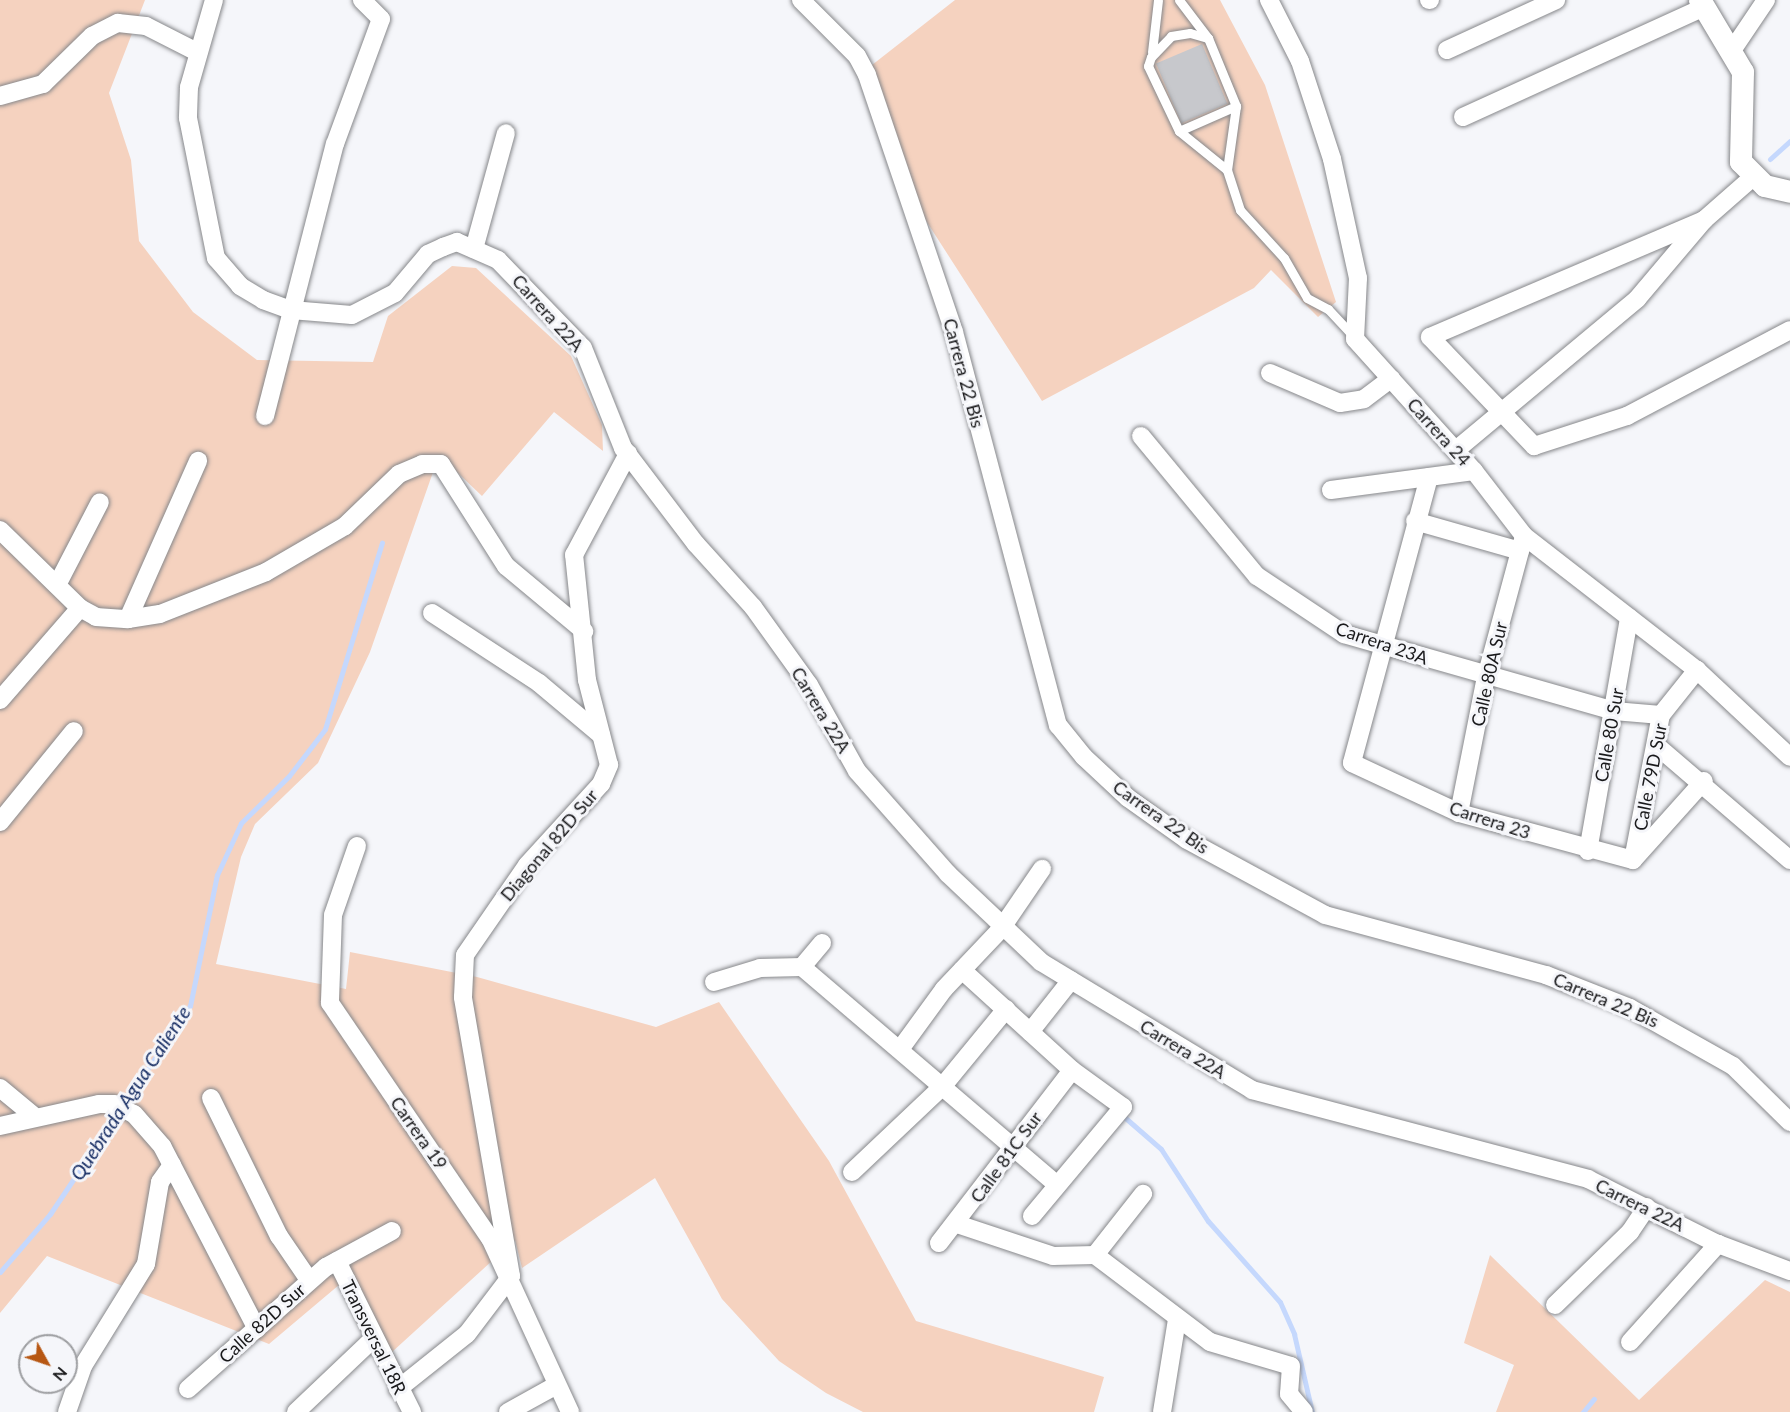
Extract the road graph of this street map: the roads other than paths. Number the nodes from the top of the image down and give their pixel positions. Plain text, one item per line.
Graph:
1 (214, 0) edge
2 (362, 0) edge
3 (1158, 0) edge
4 (1179, 0) edge
5 (1269, 0) edge
6 (1556, 0) edge
7 (1766, 0) edge
8 (803, 1) edge
9 (1702, 3) edge
10 (1208, 38) junction
11 (1732, 49) junction
12 (1447, 50) dead end
13 (199, 53) junction
14 (1148, 66) junction
15 (0, 96) edge
16 (1236, 106) junction
17 (1463, 117) dead end
18 (1179, 131) junction
19 (506, 134) dead end
20 (1227, 170) junction
21 (1752, 178) junction
22 (1790, 192) edge
23 (1704, 220) junction
24 (474, 249) junction
25 (291, 310) junction
26 (1790, 330) edge
27 (1355, 339) junction
28 (1270, 373) dead end
29 (1391, 379) junction
30 (1501, 411) junction
31 (265, 416) dead end
32 (1141, 436) dead end
33 (1456, 450) junction
34 (628, 454) junction
35 (198, 461) dead end
36 (1474, 471) junction
37 (1429, 477) junction
38 (1331, 490) dead end
39 (100, 502) dead end
40 (1415, 521) junction
41 (0, 530) edge
42 (1522, 544) junction
43 (57, 585) junction
44 (80, 608) junction
45 (432, 612) dead end
46 (1629, 618) junction
47 (128, 619) junction
48 (584, 631) junction
49 (1387, 646) junction
50 (1697, 670) junction
51 (1486, 677) junction
52 (0, 700) edge
53 (1614, 711) junction
54 (1661, 715) junction
55 (74, 731) dead end
56 (601, 735) junction
57 (1657, 746) junction
58 (1789, 753) edge
59 (1704, 781) junction
60 (1459, 813) junction
61 (0, 822) edge
62 (357, 846) dead end
63 (1588, 851) junction
64 (1634, 860) junction
65 (1790, 860) edge
66 (1042, 868) dead end
67 (1001, 929) junction
68 (822, 943) dead end
69 (802, 967) junction
70 (962, 970) junction
71 (1071, 980) junction
72 (714, 981) dead end
73 (1006, 1009) junction
74 (1030, 1032) junction
75 (901, 1048) junction
76 (1072, 1070) junction
77 (942, 1087) junction
78 (0, 1088) edge
79 (211, 1098) dead end
80 (35, 1117) junction
81 (1790, 1122) edge
82 (0, 1126) edge
83 (1011, 1148) junction
84 (172, 1166) junction
85 (852, 1172) dead end
86 (1055, 1183) junction
87 (1143, 1194) dead end
88 (1647, 1207) junction
89 (1032, 1216) dead end
90 (957, 1224) junction
91 (392, 1231) dead end
92 (939, 1243) dead end
93 (1718, 1244) junction
94 (1095, 1255) junction
95 (337, 1261) junction
96 (1790, 1271) edge
97 (511, 1276) junction
98 (309, 1280) junction
99 (1555, 1305) dead end
100 (1177, 1319) junction
101 (257, 1329) junction
102 (373, 1339) junction
103 (1630, 1342) dead end
104 (555, 1386) junction
105 (188, 1389) dead end
106 (398, 1389) junction
107 (67, 1412) edge
108 (296, 1412) edge
109 (412, 1412) edge
110 (508, 1412) edge
111 (570, 1412) edge
112 (1162, 1412) edge
113 (1304, 1412) edge

1 - 13 street, Carrera 22A
2 - 25 street
3 - 14 lane
4 - 10 lane
5 - 27 street
6 - 12 street
7 - 11 street
8 - 81 street, Carrera 22 Bis
9 - 11 street
9 - 17 street
10 - 14 lane
10 - 16 lane
11 - 21 street
13 - 15 street
13 - 25 street, Carrera 22A
14 - 18 lane
16 - 18 lane
16 - 20 lane
18 - 20 lane
19 - 24 street
20 - 27 lane
21 - 22 street
21 - 23 street
23 - 30 street
23 - 30 street
24 - 25 street, Carrera 22A
24 - 34 street, Carrera 22A
25 - 31 street
26 - 30 street
27 - 29 street, Carrera 24
28 - 29 street
29 - 33 street, Carrera 24
30 - 33 street
32 - 49 street, Carrera 23A
33 - 36 street, Carrera 24
34 - 48 street, Diagonal 82D Sur
34 - 67 street, Carrera 22A
35 - 47 street
36 - 37 street
36 - 42 street, Carrera 24
37 - 38 street
37 - 40 street
39 - 43 street
40 - 42 street
40 - 49 street
41 - 43 street
42 - 46 street, Carrera 24
42 - 51 street, Calle 80A Sur
43 - 44 street
44 - 47 street
44 - 52 street
45 - 56 street
46 - 50 street, Carrera 24
46 - 53 street, Calle 80 Sur
47 - 48 street
48 - 56 street, Diagonal 82D Sur
49 - 51 street, Carrera 23A
49 - 60 street, Carrera 23
50 - 54 street, Calle 79D Sur
50 - 58 street, Carrera 24
51 - 53 street, Carrera 23A
51 - 60 street, Calle 80A Sur
53 - 54 street, Carrera 23A
53 - 63 street, Calle 80 Sur
54 - 57 street, Calle 79D Sur
55 - 61 street
56 - 97 street, Diagonal 82D Sur
57 - 59 street
57 - 64 street, Calle 79D Sur
59 - 64 street
59 - 65 street
60 - 63 street, Carrera 23
62 - 97 street, Carrera 19
63 - 64 street, Carrera 23
66 - 67 street
67 - 70 street
67 - 71 street, Carrera 22A
68 - 69 street
69 - 72 street
69 - 75 street
70 - 73 street
70 - 75 street
71 - 74 street
71 - 88 street, Carrera 22A
73 - 74 street
73 - 77 street
74 - 76 street
75 - 77 street
76 - 83 street, Calle 81C Sur
76 - 86 street
77 - 83 street
77 - 85 street
78 - 80 street
79 - 98 street
80 - 82 street
80 - 84 street
83 - 86 street
83 - 90 street, Calle 81C Sur
84 - 101 street
84 - 107 street
86 - 89 street
87 - 94 street
88 - 93 street, Carrera 22A
88 - 99 street
90 - 92 street, Calle 81C Sur
90 - 94 street
91 - 95 street, Calle 82D Sur
93 - 96 street, Carrera 22A
93 - 103 street
94 - 100 street
95 - 98 street, Calle 82D Sur
95 - 102 street, Transversal 18R
97 - 104 street, Carrera 19
97 - 106 street
98 - 101 street, Calle 82D Sur
100 - 112 street
100 - 113 street
101 - 105 street, Calle 82D Sur
102 - 106 street, Transversal 18R
102 - 108 street
104 - 110 street
104 - 111 street, Carrera 19
106 - 109 street, Transversal 18R

